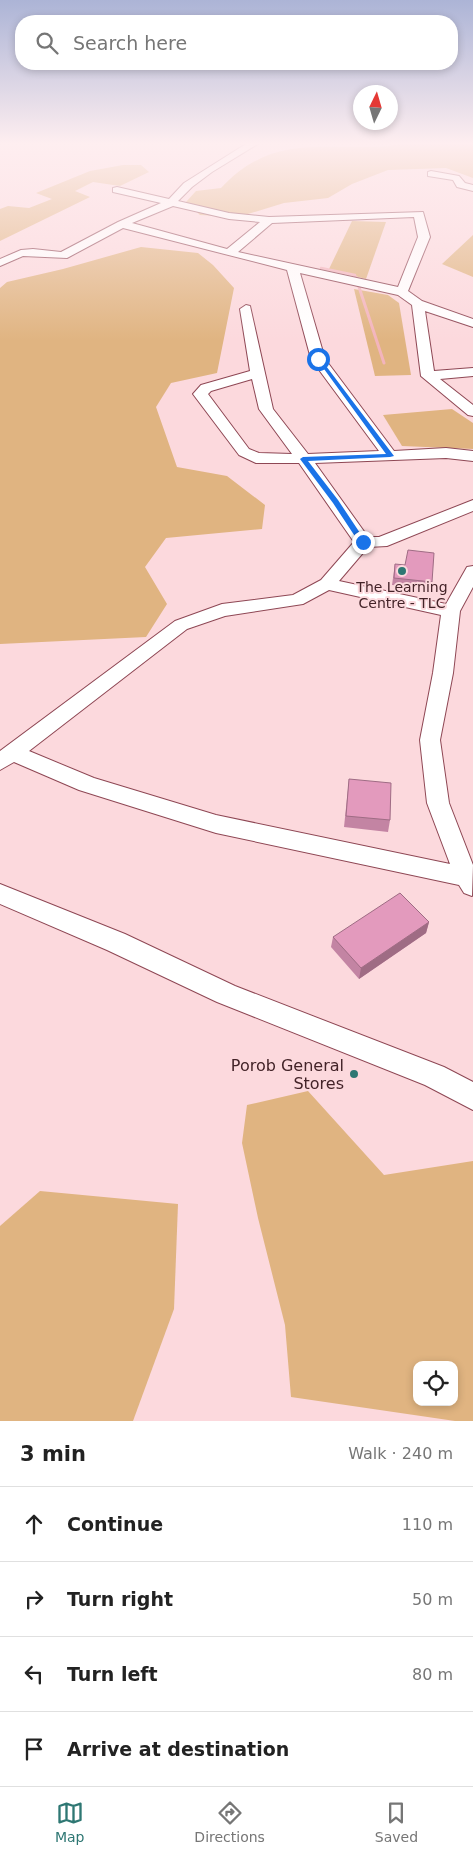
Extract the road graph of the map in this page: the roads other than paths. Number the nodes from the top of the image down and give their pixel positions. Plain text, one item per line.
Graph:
1 (159, 208) edge
2 (195, 208) edge
3 (269, 220) junction
4 (122, 224) junction
5 (229, 253) junction
6 (0, 264) edge
7 (292, 267) junction
8 (402, 292) junction
9 (418, 304) junction
10 (246, 309) dead end
11 (473, 323) edge
12 (473, 372) edge
13 (258, 373) junction
14 (428, 376) junction
15 (473, 412) edge
16 (390, 456) junction
17 (473, 456) edge
18 (303, 459) junction
19 (473, 505) edge
20 (363, 542) junction
21 (473, 571) edge
22 (327, 584) junction
23 (451, 611) junction
24 (6, 757) edge
25 (470, 882) edge
26 (0, 894) edge
27 (473, 1097) edge

1 - 4 street
2 - 3 street
3 - 5 street
3 - 8 street
4 - 5 street
4 - 6 street
5 - 7 street
7 - 8 street
7 - 16 street
8 - 9 street
9 - 11 street
9 - 14 street
10 - 13 street
12 - 14 street
13 - 18 street
13 - 18 street
14 - 15 street
16 - 17 street
16 - 18 street
18 - 20 street
19 - 20 street
20 - 22 street
21 - 23 street
22 - 23 street
22 - 24 street
23 - 25 street
24 - 25 street
26 - 27 street

